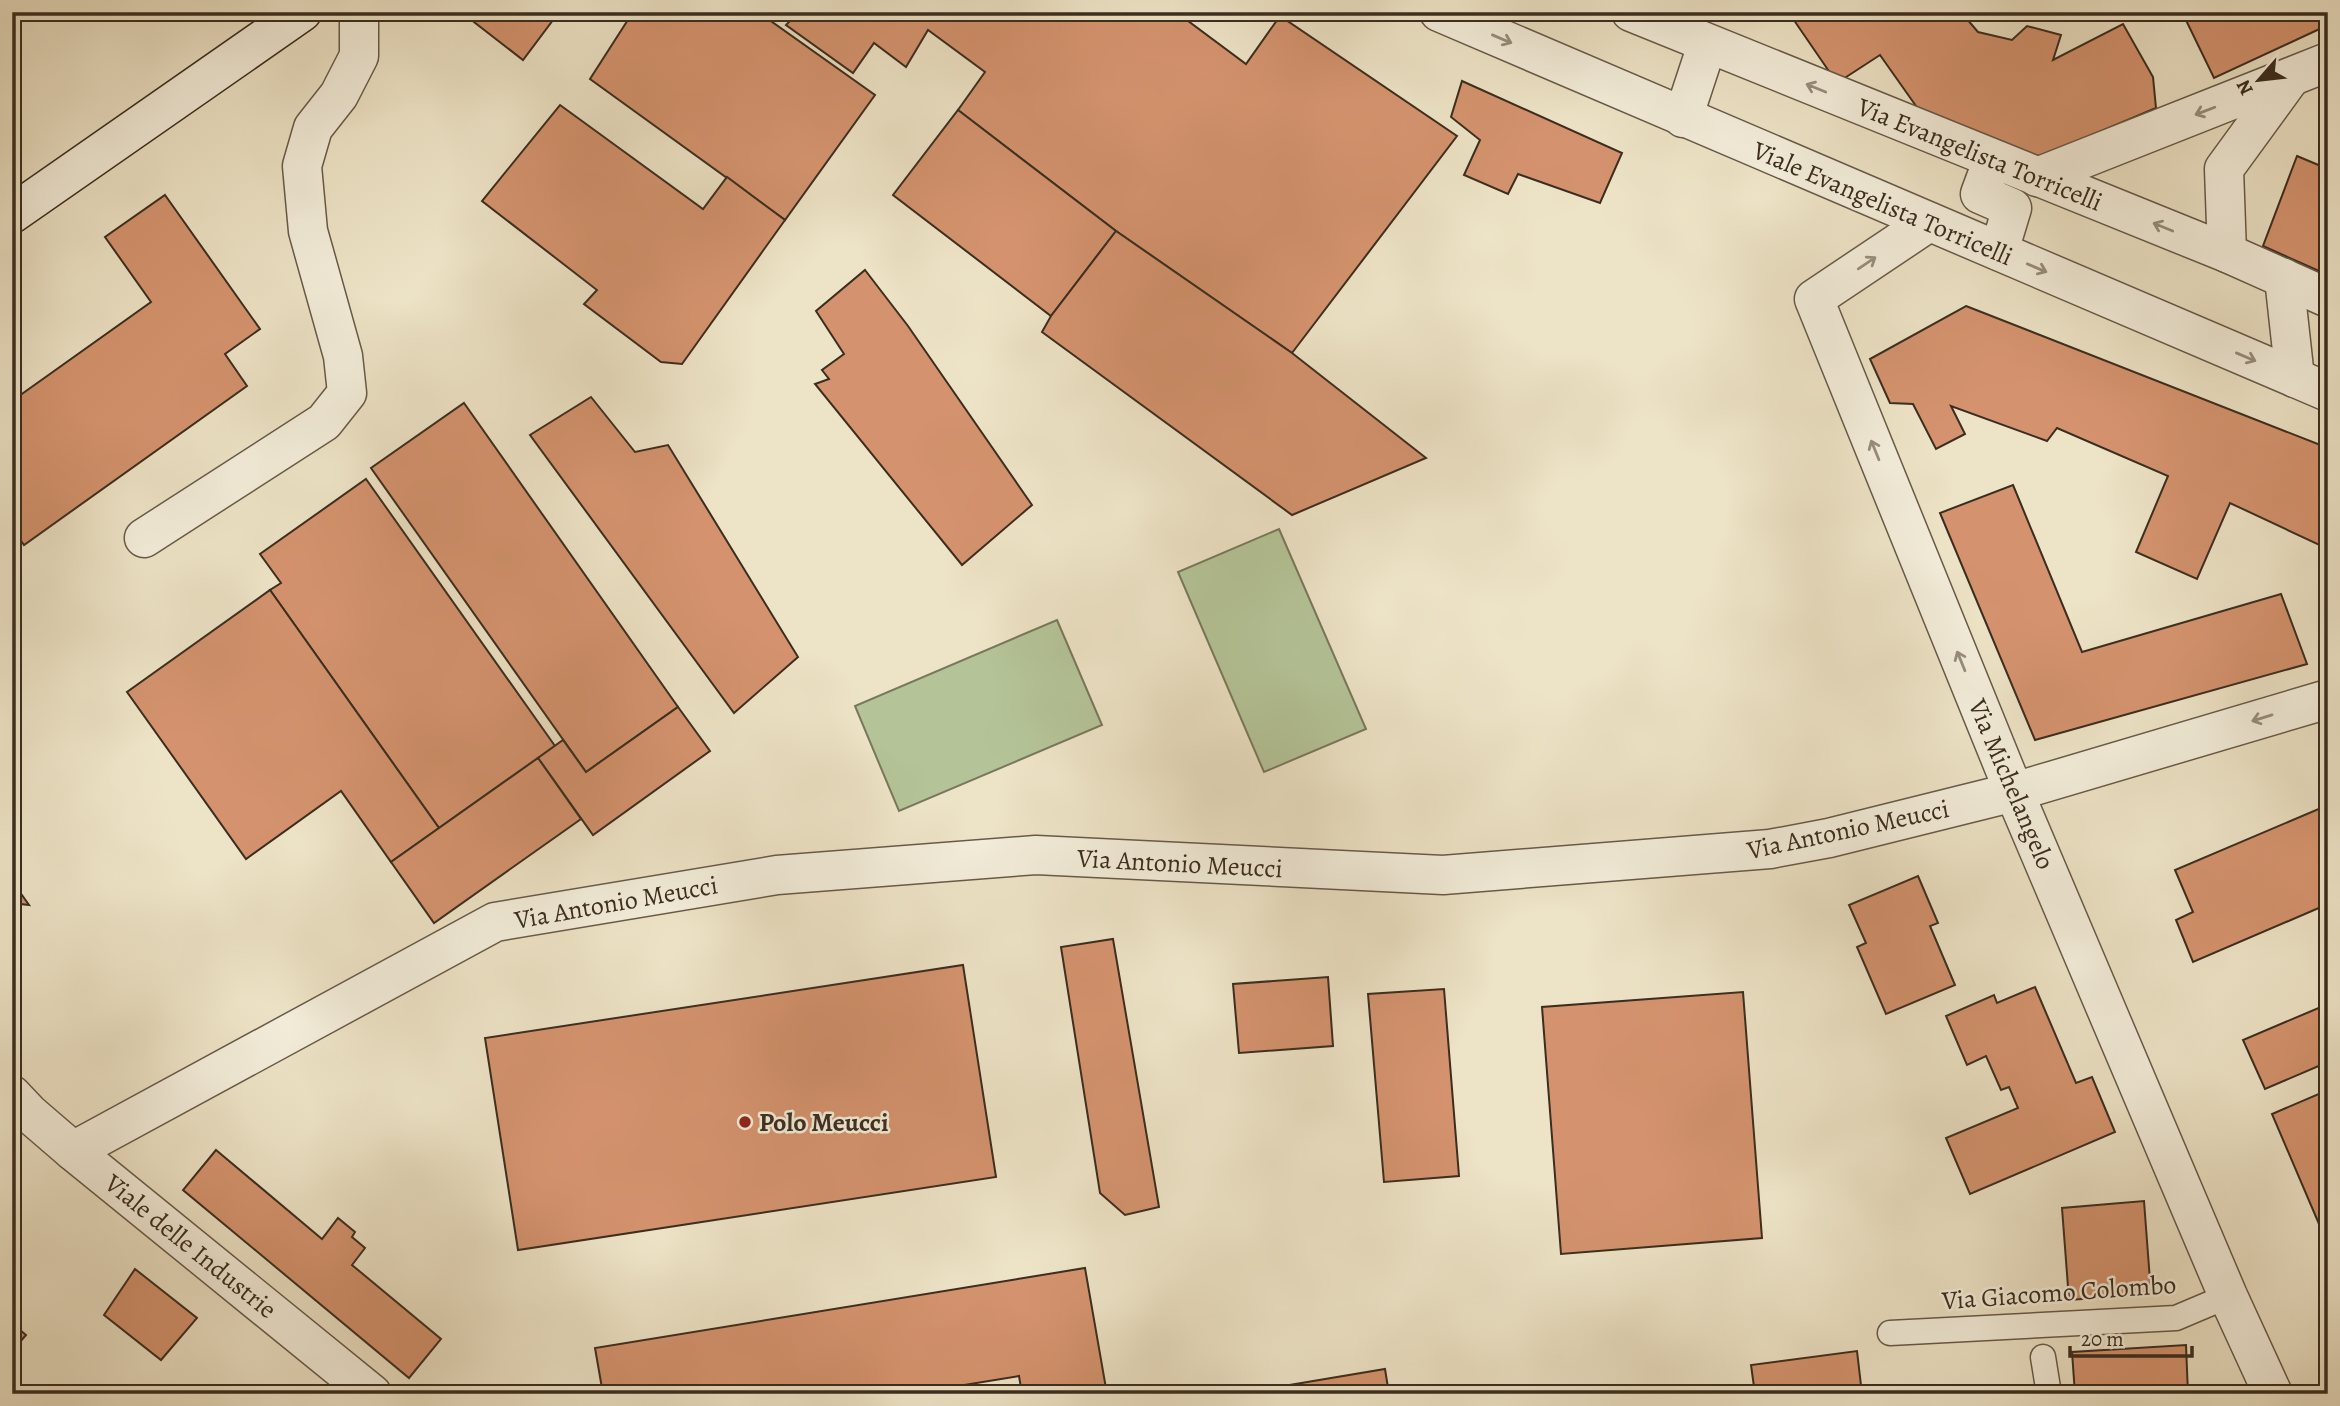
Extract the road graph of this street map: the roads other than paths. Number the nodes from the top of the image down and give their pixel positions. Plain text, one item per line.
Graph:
1 (302, 12) edge
2 (359, 12) edge
3 (1440, 12) edge
4 (1631, 12) edge
5 (1692, 29) edge
6 (2328, 62) edge
7 (2291, 77) junction
8 (1683, 118) junction
9 (1993, 159) junction
10 (2037, 177) junction
11 (12, 214) edge
12 (1929, 222) junction
13 (1999, 251) junction
14 (2227, 253) junction
15 (2284, 278) junction
16 (2328, 298) edge
17 (2311, 385) edge
18 (144, 538) dead end
19 (2328, 699) edge
20 (2014, 792) junction
21 (18, 1111) edge
22 (73, 1151) junction
23 (2228, 1296) junction
24 (1890, 1333) dead end
25 (2043, 1357) dead end
26 (372, 1394) edge
27 (2049, 1394) edge
28 (2273, 1394) edge

1 - 11 street
2 - 18 street
3 -> 8 street, Viale Evangelista Torricelli
4 - 5 street, Via Evangelista Torricelli
5 - 8 street
9 -> 5 street, Via Evangelista Torricelli
6 - 7 street
7 -> 10 street
7 - 14 street
8 - 12 street, Viale Evangelista Torricelli
9 - 10 street, Via Evangelista Torricelli
9 - 13 street
14 -> 10 street, Via Evangelista Torricelli
12 - 13 street, Viale Evangelista Torricelli
20 -> 12 street, Via Michelangelo
13 -> 17 street, Viale Evangelista Torricelli
14 - 15 street, Via Evangelista Torricelli
15 - 16 street, Via Evangelista Torricelli
15 - 17 street
19 -> 20 street, Via Antonio Meucci
20 - 22 street, Via Antonio Meucci
20 - 23 street, Via Michelangelo
21 - 22 street, Viale delle Industrie
22 - 26 street, Viale delle Industrie
23 - 24 lane, Via Giacomo Colombo
23 - 28 street, Via Michelangelo
25 - 27 lane

